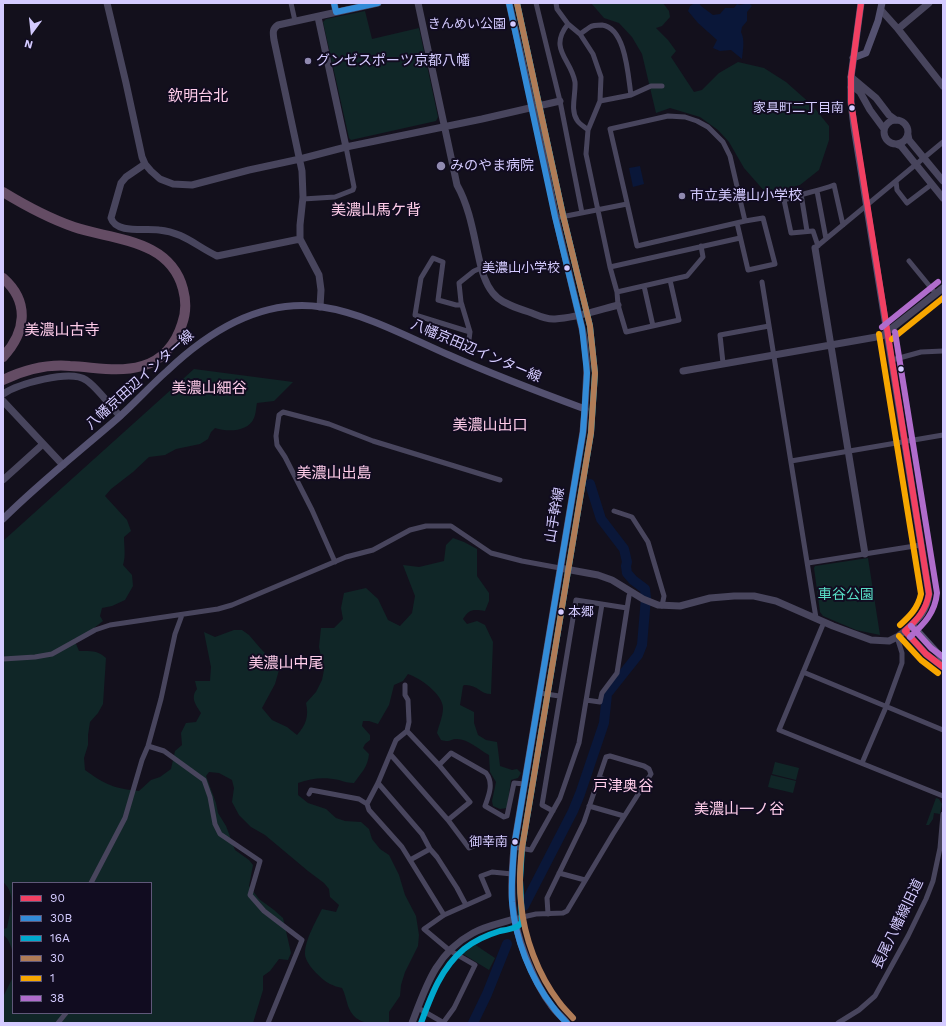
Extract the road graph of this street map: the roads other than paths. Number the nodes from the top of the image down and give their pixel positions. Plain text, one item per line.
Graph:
1 (107, 3) edge
2 (290, 3) edge
3 (334, 3) edge
4 (378, 3) edge
5 (418, 3) edge
6 (509, 3) edge
7 (536, 3) edge
8 (556, 3) edge
9 (861, 3) edge
10 (929, 3) edge
11 (881, 6) edge
12 (336, 12) junction
13 (318, 17) junction
14 (295, 21) junction
15 (568, 24) junction
16 (898, 29) junction
17 (580, 34) junction
18 (853, 58) junction
19 (851, 77) junction
20 (662, 86) dead end
21 (943, 86) edge
22 (851, 87) junction
23 (631, 95) junction
24 (560, 101) junction
25 (600, 101) junction
26 (532, 107) junction
27 (896, 120) junction
28 (446, 126) junction
29 (884, 129) junction
30 (588, 130) junction
31 (908, 134) junction
32 (943, 142) edge
33 (896, 144) junction
34 (346, 147) junction
35 (924, 158) junction
36 (300, 159) junction
37 (145, 164) junction
38 (916, 164) junction
39 (896, 181) junction
40 (943, 181) edge
41 (932, 184) junction
42 (817, 191) junction
43 (3, 192) edge
44 (942, 193) edge
45 (800, 194) junction
46 (303, 199) junction
47 (784, 200) junction
48 (777, 201) dead end
49 (627, 204) junction
50 (866, 205) junction
51 (599, 209) junction
52 (582, 213) junction
53 (556, 218) junction
54 (745, 221) junction
55 (737, 223) junction
56 (843, 225) junction
57 (807, 231) junction
58 (740, 238) junction
59 (300, 239) junction
60 (826, 239) junction
61 (702, 246) junction
62 (816, 247) junction
63 (909, 262) dead end
64 (610, 267) junction
65 (481, 268) junction
66 (3, 278) edge
67 (670, 280) junction
68 (762, 282) dead end
69 (644, 286) junction
70 (943, 288) edge
71 (617, 292) junction
72 (936, 294) junction
73 (462, 304) junction
74 (618, 305) junction
75 (320, 307) junction
76 (579, 315) junction
77 (653, 326) junction
78 (769, 326) junction
79 (470, 332) junction
80 (887, 333) junction
81 (469, 340) dead end
82 (831, 345) junction
83 (943, 351) edge
84 (774, 354) junction
85 (3, 357) edge
86 (892, 360) junction
87 (723, 363) junction
88 (683, 370) dead end
89 (3, 380) edge
90 (3, 394) edge
91 (3, 401) edge
92 (585, 409) junction
93 (120, 416) junction
94 (943, 435) edge
95 (905, 441) junction
96 (43, 444) junction
97 (848, 450) junction
98 (791, 461) junction
99 (63, 465) junction
100 (3, 480) edge
101 (500, 480) dead end
102 (614, 511) dead end
103 (3, 519) edge
104 (922, 546) junction
105 (865, 554) junction
106 (334, 562) junction
107 (808, 563) junction
108 (560, 568) junction
109 (631, 591) junction
110 (602, 604) junction
111 (662, 606) junction
112 (627, 608) junction
113 (182, 615) junction
114 (816, 618) junction
115 (824, 622) junction
116 (912, 625) junction
117 (905, 632) junction
118 (897, 637) junction
119 (3, 659) edge
120 (943, 659) edge
121 (943, 667) edge
122 (803, 672) junction
123 (405, 685) dead end
124 (540, 693) junction
125 (559, 696) junction
126 (586, 700) junction
127 (886, 707) junction
128 (943, 730) edge
129 (407, 731) junction
130 (148, 746) junction
131 (390, 755) junction
132 (862, 763) junction
133 (439, 765) junction
134 (599, 778) junction
135 (378, 783) junction
136 (524, 784) junction
137 (641, 790) junction
138 (309, 794) dead end
139 (943, 796) edge
140 (367, 804) junction
141 (589, 806) junction
142 (553, 811) junction
143 (943, 814) edge
144 (624, 816) junction
145 (448, 820) junction
146 (486, 841) dead end
147 (514, 847) junction
148 (430, 849) junction
149 (410, 860) junction
150 (559, 873) junction
151 (512, 874) junction
152 (585, 880) junction
153 (93, 882) edge
154 (466, 905) junction
155 (548, 914) junction
156 (444, 915) junction
157 (514, 919) junction
158 (449, 950) junction
159 (418, 1008) junction
160 (65, 1014) edge
161 (58, 1023) edge
162 (268, 1023) edge
163 (412, 1023) edge
164 (443, 1023) edge
165 (567, 1023) edge
166 (838, 1023) edge

1 - 37 street
2 - 14 street
3 - 12 street
4 - 12 street
5 - 28 street
6 - 26 street, 山手幹線
7 - 24 street
8 - 15 street
9 - 18 main road
10 - 16 street
11 - 16 street
11 - 18 main road
12 - 13 street
13 - 14 street
13 - 34 street
14 - 36 street
15 - 17 street
15 - 30 street
16 - 21 street
17 - 23 street
17 - 25 street
18 - 19 main road
19 - 22 main road
19 - 27 street
20 - 23 street
22 - 29 street
22 - 50 main road
23 - 25 street
24 - 26 street
24 - 52 street
25 - 30 street
26 - 28 street
26 - 53 street, 山手幹線
27 - 29 street
27 - 31 street
28 - 34 street
28 - 65 street
29 - 33 street
30 - 51 street
31 - 33 street
31 - 35 street
32 - 35 street
33 - 38 street
34 - 36 street
34 - 46 street
35 - 38 street
35 - 40 street
36 - 37 street
36 - 46 street
37 - 59 street
38 - 39 street
38 - 41 street
39 - 41 street
39 - 50 street
41 - 44 street
42 - 45 street
42 - 56 street
42 - 60 street
43 - 89 highway
45 - 47 street
45 - 57 street
46 - 59 street
47 - 48 street
47 - 57 street
49 - 51 street
49 - 54 street
49 - 55 street
50 - 56 street
50 - 80 main road
51 - 52 street
51 - 64 street
52 - 53 street
53 - 76 street, 山手幹線
54 - 55 street
54 - 58 street
55 - 58 street
56 - 60 street
57 - 62 street
58 - 61 street
59 - 75 street
60 - 62 street
61 - 64 street
61 - 67 street
62 - 82 street
63 - 72 street
64 - 71 street
65 - 73 street
65 - 76 street
66 - 85 highway
67 - 69 street
67 - 77 street
68 - 78 street
69 - 71 street
69 - 77 street
70 - 72 street
71 - 74 street
72 - 80 street
73 - 79 street
73 - 79 street
74 - 76 street
74 - 77 street
75 - 92 main road, 八幡京田辺インター線
75 - 93 main road, 八幡京田辺インター線
76 - 92 street, 山手幹線
78 - 84 street
78 - 87 street
79 - 81 street
80 - 82 street
80 - 86 main road
82 - 84 street
82 - 97 street
83 - 86 street
84 - 87 street
84 - 98 street
86 - 95 main road
87 - 88 street
90 - 93 street
91 - 96 street
92 - 108 main road, 山手幹線
93 - 99 main road, 八幡京田辺インター線
94 - 95 street
95 - 97 street
95 - 104 main road
96 - 99 street
96 - 100 street
97 - 98 street
97 - 105 street
98 - 107 street
99 - 103 main road, 八幡京田辺インター線
101 - 106 street
102 - 111 street
104 - 105 street
104 - 116 main road
105 - 107 street
106 - 108 street
106 - 113 street
107 - 114 street
108 - 109 street
108 - 124 main road, 山手幹線
109 - 111 street
109 - 112 street
110 - 112 street
110 - 125 street
110 - 126 street
111 - 114 street
112 - 126 street
113 - 119 street
113 - 130 street
114 - 115 street
115 - 118 street
115 - 122 street
116 - 117 main road
116 - 120 main road
117 - 118 street
117 - 121 main road
118 - 127 street
122 - 127 street
122 - 132 street
123 - 129 street
124 - 125 street
124 - 136 main road, 山手幹線
125 - 142 street
126 - 142 street
127 - 128 street
127 - 132 street
129 - 131 street
129 - 133 street
130 - 153 street
130 - 162 street
131 - 135 street
131 - 145 street
132 - 139 street
133 - 136 street
133 - 145 street
134 - 137 street
134 - 137 street
134 - 141 street
135 - 140 street
135 - 148 street
136 - 147 main road, 山手幹線
137 - 144 street
138 - 140 street
140 - 149 street
141 - 144 street
141 - 150 street
142 - 147 street
143 - 166 street, 長尾八幡線旧道
144 - 152 street
145 - 146 street
147 - 151 main road, 山手幹線
148 - 149 street
148 - 154 street
149 - 156 street
150 - 152 street
150 - 155 street
151 - 154 street
151 - 157 main road, 山手幹線
152 - 155 street
154 - 156 street
155 - 157 street
156 - 158 street
157 - 158 street
157 - 165 main road, 山手幹線
158 - 159 street
158 - 164 street
159 - 163 street
159 - 164 street
160 - 161 street

